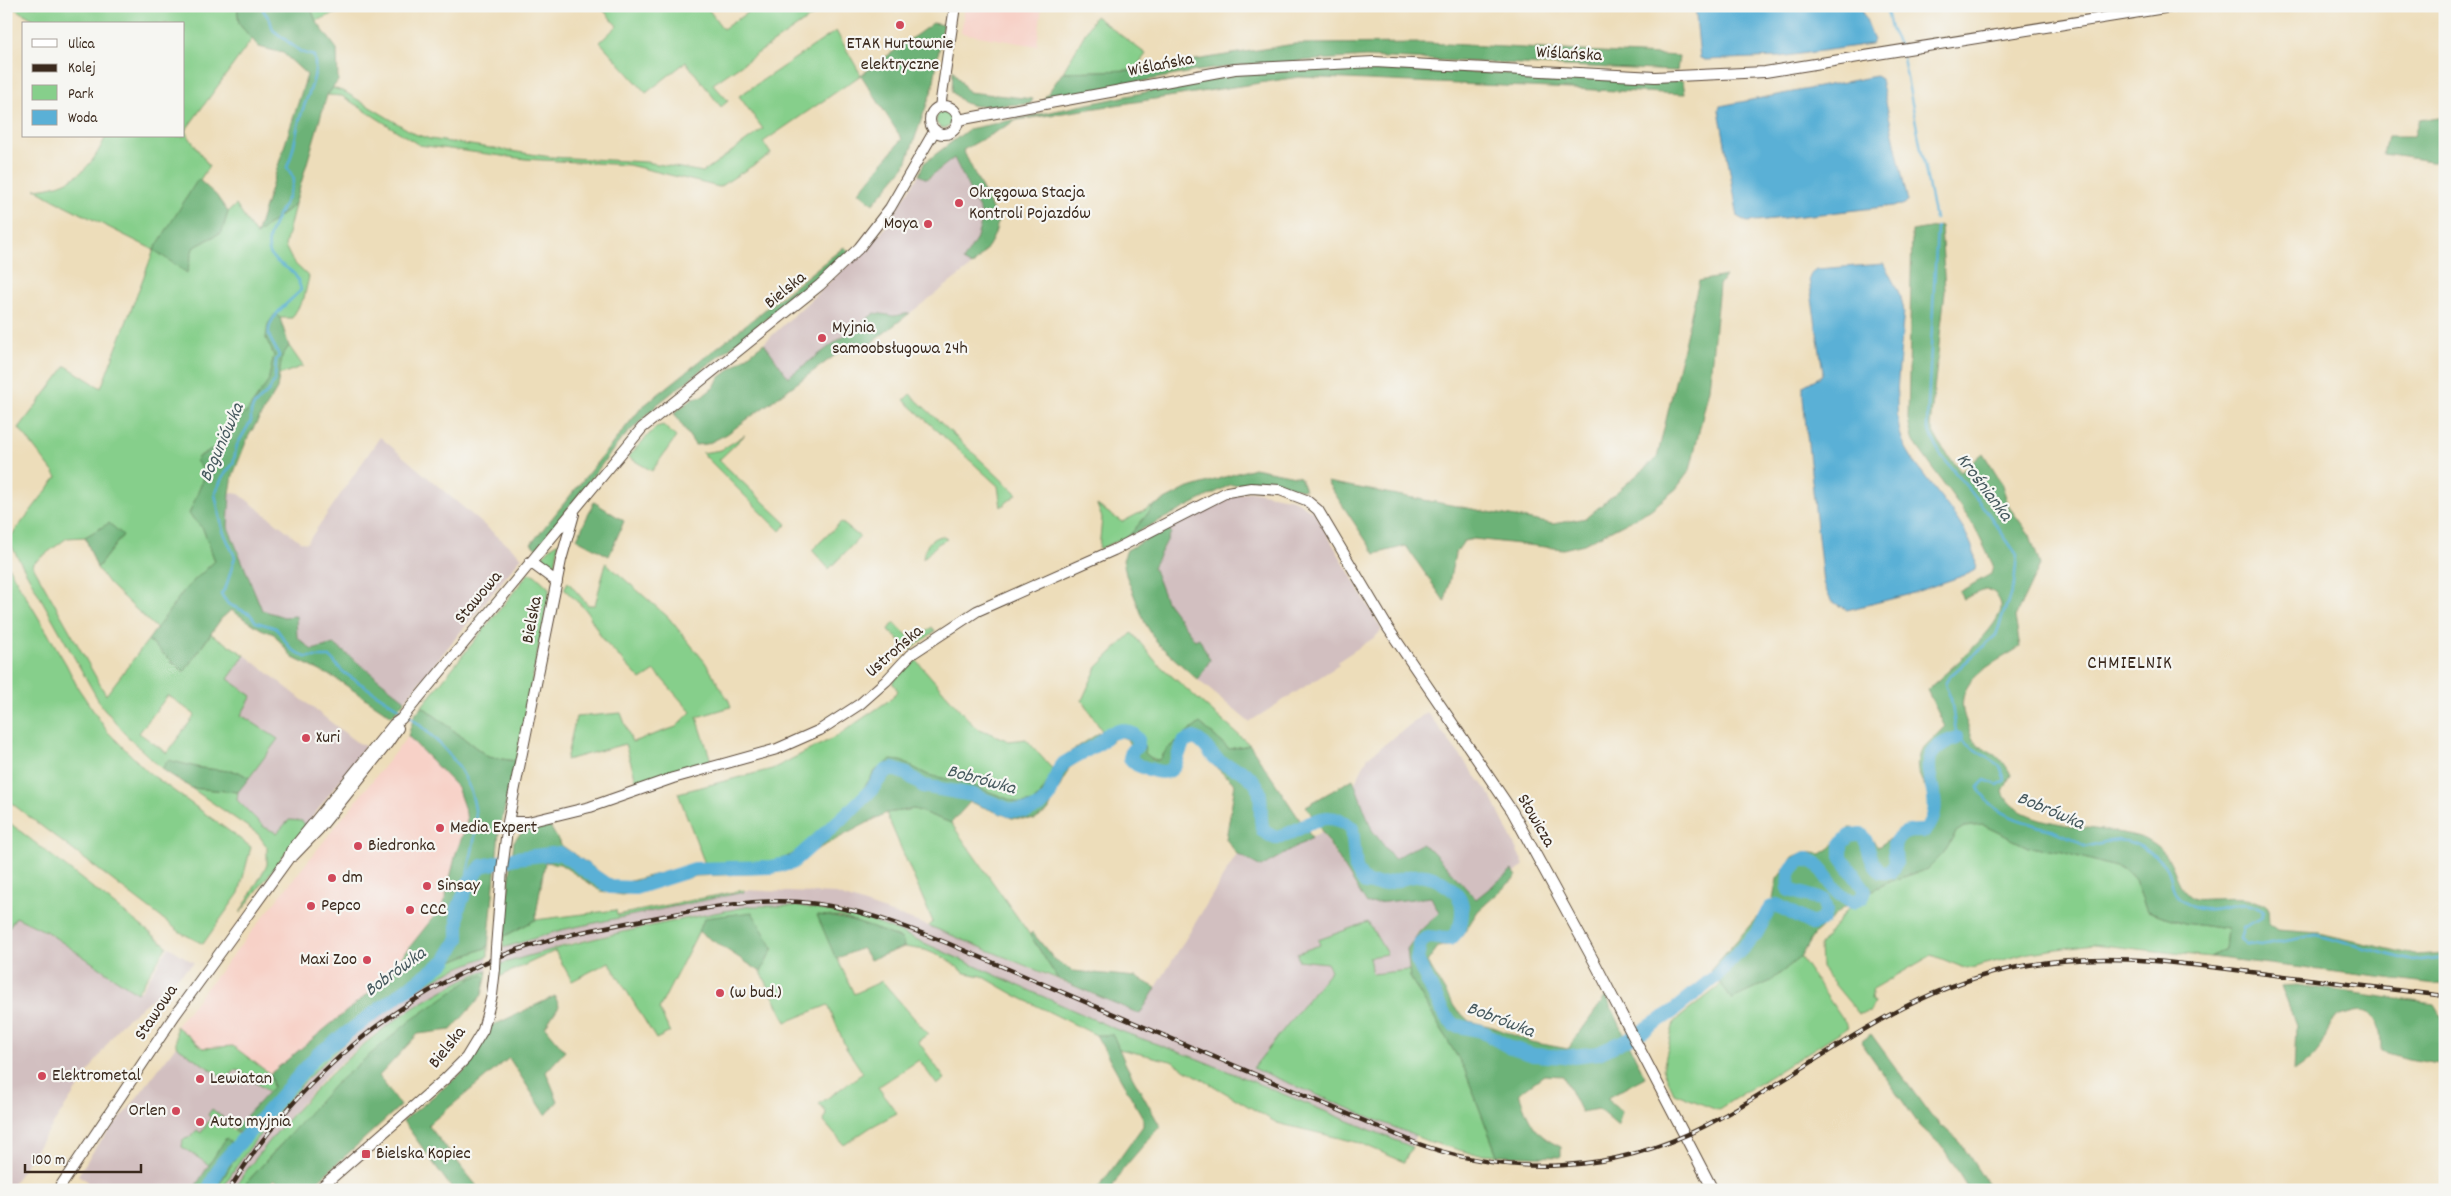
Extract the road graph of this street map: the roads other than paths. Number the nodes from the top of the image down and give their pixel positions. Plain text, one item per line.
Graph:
1 (955, 6) edge
2 (2178, 6) edge
3 (940, 107) junction
4 (958, 120) junction
5 (935, 130) junction
6 (1294, 493) joint
7 (575, 510) junction
8 (530, 562) junction
9 (557, 582) junction
10 (401, 719) junction
11 (366, 758) junction
12 (356, 783) junction
13 (508, 822) junction
14 (288, 858) junction
15 (58, 1190) edge
16 (318, 1190) edge
17 (1713, 1190) edge

1 - 3 street
2 - 4 street, Wiślańska
3 - 4 street
3 - 5 street
4 - 5 street
5 - 7 street, Bielska
6 - 13 street, Ustrońska
6 - 17 street, Słowicza
7 - 8 street, Stawowa
7 - 9 street, Bielska
8 - 9 street
8 - 10 street, Stawowa
9 - 13 street, Bielska
10 - 11 street, Stawowa
10 - 12 street, Stawowa
11 - 12 street
11 - 14 street, Stawowa
12 - 14 street, Stawowa
13 - 16 street, Bielska, bridge
14 - 15 street, Stawowa

